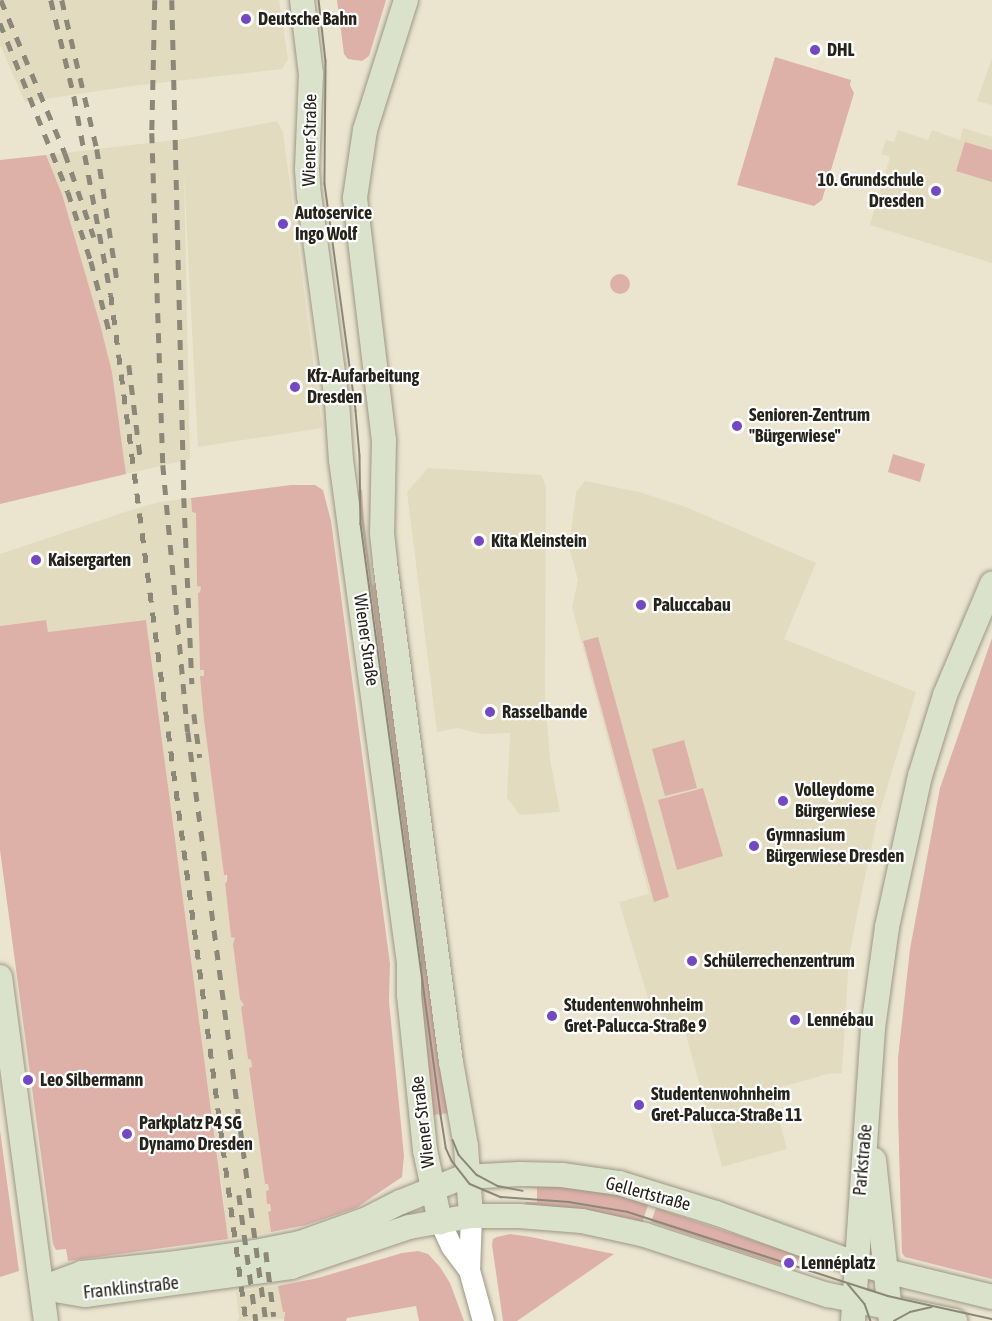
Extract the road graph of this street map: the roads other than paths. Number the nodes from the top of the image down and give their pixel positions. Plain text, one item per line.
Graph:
1 (302, 0) edge
2 (406, 0) edge
3 (992, 584) edge
4 (0, 977) edge
5 (868, 1110) junction
6 (469, 1175) junction
7 (432, 1189) junction
8 (471, 1216) junction
9 (440, 1222) junction
10 (857, 1264) junction
11 (469, 1270) junction
12 (886, 1270) junction
13 (42, 1288) junction
14 (992, 1297) edge
15 (853, 1311) edge
16 (890, 1314) edge
17 (46, 1321) edge
18 (483, 1321) edge
19 (955, 1321) edge

1 - 7 main road, Wiener Straße
2 - 6 main road, Wiener Straße
3 - 5 main road
4 - 13 main road
5 - 10 main road, Parkstraße
5 - 12 main road, Parkstraße
6 - 7 main road, Gellertstraße
6 - 8 main road, Wiener Straße
6 - 10 main road, Gellertstraße
7 - 9 main road, Wiener Straße
7 - 13 main road, Franklinstraße
8 - 9 main road
8 - 11 street, Wiener Straße
8 - 15 main road
9 - 11 street, Wiener Straße
9 - 13 main road, Franklinstraße
10 - 12 main road
10 - 15 main road
11 - 18 street, Wiener Straße
12 - 14 main road
12 - 16 main road
13 - 17 main road
15 - 16 main road
16 - 19 main road

